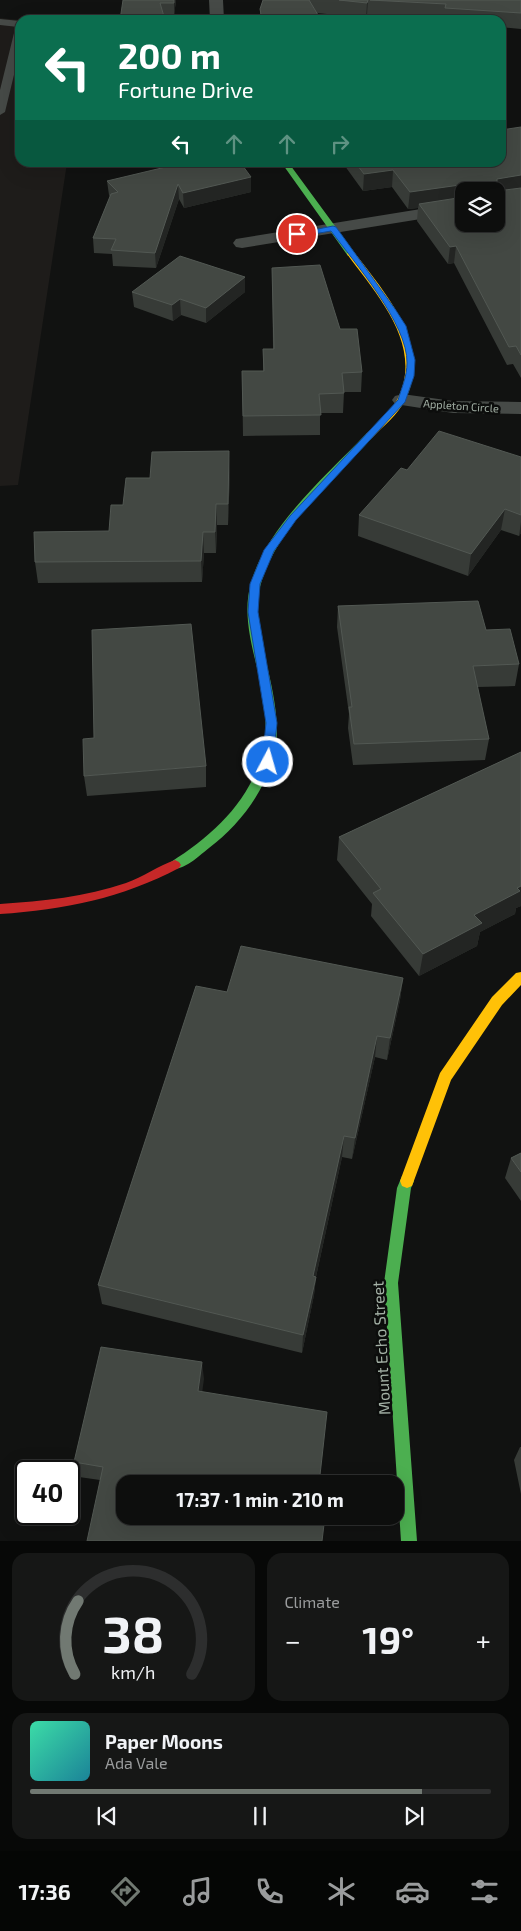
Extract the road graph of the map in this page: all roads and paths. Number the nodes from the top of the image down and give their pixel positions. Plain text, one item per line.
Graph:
1 (216, 0) edge
2 (217, 15) edge
3 (0, 22) edge
4 (15, 24) edge
5 (15, 50) edge
6 (0, 112) edge
7 (288, 167) edge
8 (455, 208) edge
9 (333, 228) junction
10 (242, 243) dead end
11 (402, 400) junction
12 (521, 408) edge
13 (0, 909) edge
14 (521, 977) edge
15 (409, 1541) edge

1 - 2 street
3 - 4 lane
5 - 6 lane
7 - 9 street
8 - 9 street
9 - 10 street
9 - 11 street
11 - 12 street, Appleton Circle
11 - 13 street
14 - 15 street, Mount Echo Street

